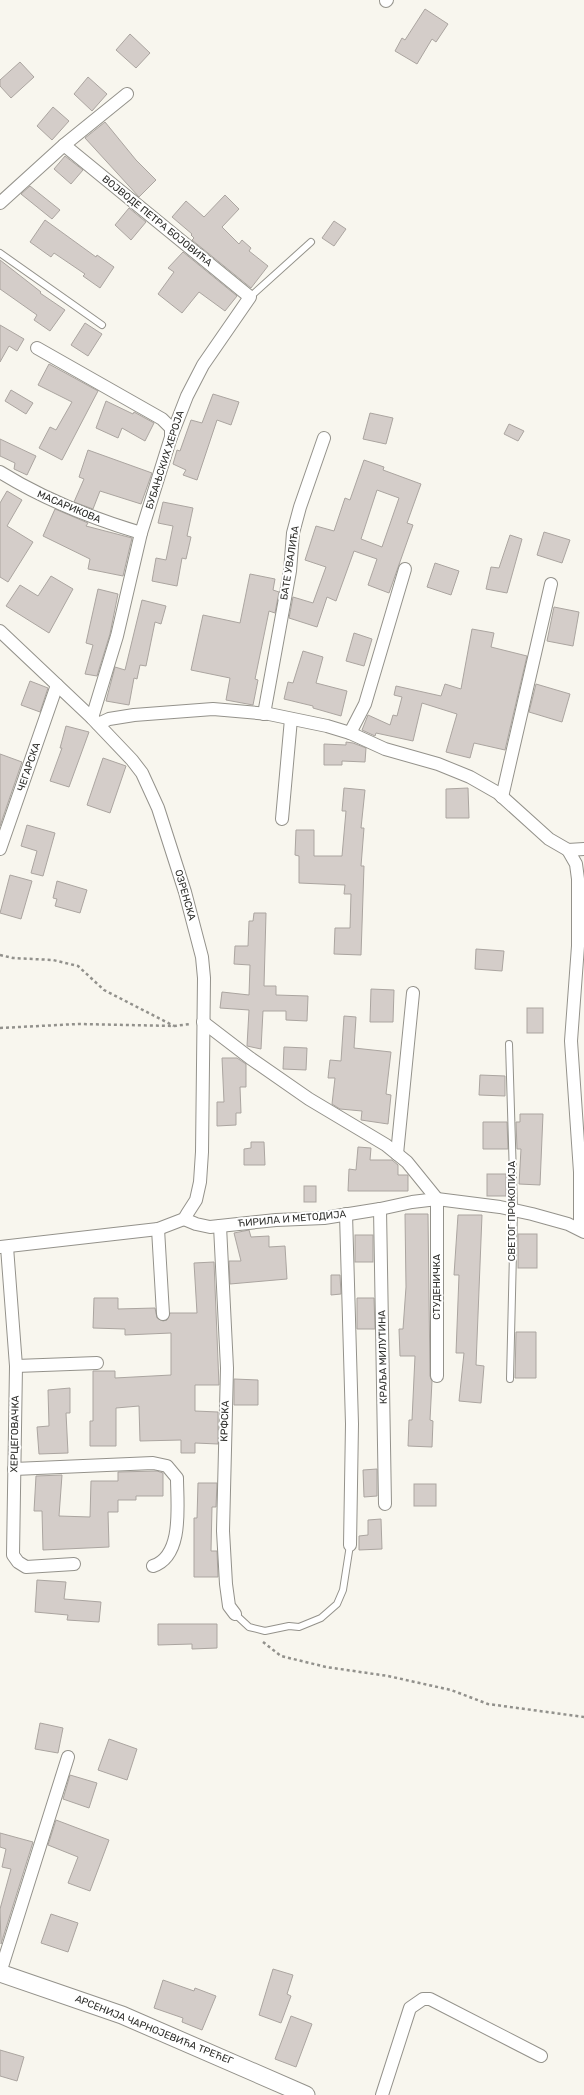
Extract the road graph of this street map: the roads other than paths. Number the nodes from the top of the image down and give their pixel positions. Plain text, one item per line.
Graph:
1 (127, 94) dead end
2 (64, 145) junction
3 (0, 203) edge
4 (311, 242) dead end
5 (0, 253) edge
6 (250, 297) junction
7 (102, 325) dead end
8 (37, 348) dead end
9 (171, 437) junction
10 (324, 438) dead end
11 (0, 472) edge
12 (142, 533) junction
13 (405, 569) dead end
14 (551, 584) dead end
15 (0, 631) edge
16 (57, 685) junction
17 (264, 714) junction
18 (291, 719) junction
19 (95, 721) junction
20 (350, 733) junction
21 (502, 797) junction
22 (282, 819) dead end
23 (0, 849) edge
24 (584, 849) edge
25 (568, 850) junction
26 (413, 993) dead end
27 (203, 1022) junction
28 (509, 1044) dead end
29 (397, 1154) junction
30 (436, 1199) junction
31 (380, 1209) junction
32 (514, 1210) junction
33 (346, 1214) junction
34 (184, 1218) junction
35 (220, 1226) junction
36 (158, 1229) junction
37 (582, 1230) edge
38 (3, 1247) edge
39 (162, 1314) dead end
40 (97, 1363) dead end
41 (16, 1366) junction
42 (437, 1376) dead end
43 (510, 1379) dead end
44 (14, 1469) junction
45 (385, 1504) dead end
46 (350, 1545) joint
47 (74, 1564) dead end
48 (153, 1566) dead end
49 (235, 1614) joint
50 (68, 1757) dead end
51 (0, 1973) edge
52 (541, 2056) dead end
53 (306, 2095) edge
54 (382, 2095) edge

1 - 2 street
2 - 3 street
2 - 6 street, ВОЈВОДЕ ПЕТРА БОЈОВИЋА
4 - 6 lane, БУБАЊСКИХ ХЕРОЈА
5 - 7 lane
6 - 9 street, БУБАЊСКИХ ХЕРОЈА
8 - 9 street
9 - 12 street, БУБАЊСКИХ ХЕРОЈА
10 - 17 street, БАТЕ УВАЛИЋА
11 - 12 street, МАСАРИКОВА
12 - 19 street, БУБАЊСКИХ ХЕРОЈА
13 - 20 street
14 - 21 street
15 - 16 street, ОЗРЕНСКА
16 - 19 street, ОЗРЕНСКА
16 - 23 street, ЧЕГАРСКА
17 - 18 street
17 - 19 street
18 - 20 street
18 - 22 street
19 - 27 street, ОЗРЕНСКА
20 - 21 street
21 - 25 street
24 - 25 street
25 - 37 street
26 - 29 street
27 - 29 street
27 - 34 street, ОЗРЕНСКА
28 - 32 lane, СВЕТОГ ПРОКОПИЈА
29 - 30 street
30 - 31 street, ЋИРИЛА И МЕТОДИЈА
30 - 32 street, ЋИРИЛА И МЕТОДИЈА
30 - 42 street, СТУДЕНИЧКА
31 - 33 street, ЋИРИЛА И МЕТОДИЈА
31 - 45 street, КРАЉА МИЛУТИНА
32 - 37 street, ЋИРИЛА И МЕТОДИЈА
32 - 43 lane, СВЕТОГ ПРОКОПИЈА
33 - 35 street, ЋИРИЛА И МЕТОДИЈА
33 - 46 street
34 - 35 street, ЋИРИЛА И МЕТОДИЈА
34 - 36 street
35 - 49 street, КРФСКА
36 - 38 street
36 - 39 street
38 - 41 street, ХЕРЦЕГОВАЧКА
40 - 41 street
41 - 44 street, ХЕРЦЕГОВАЧКА
44 - 47 street, ХЕРЦЕГОВАЧКА
44 - 48 street
46 - 49 lane
50 - 51 street
51 - 53 main road, АРСЕНИЈА ЧАРНОЈЕВИЋА ТРЕЋЕГ
52 - 54 street

